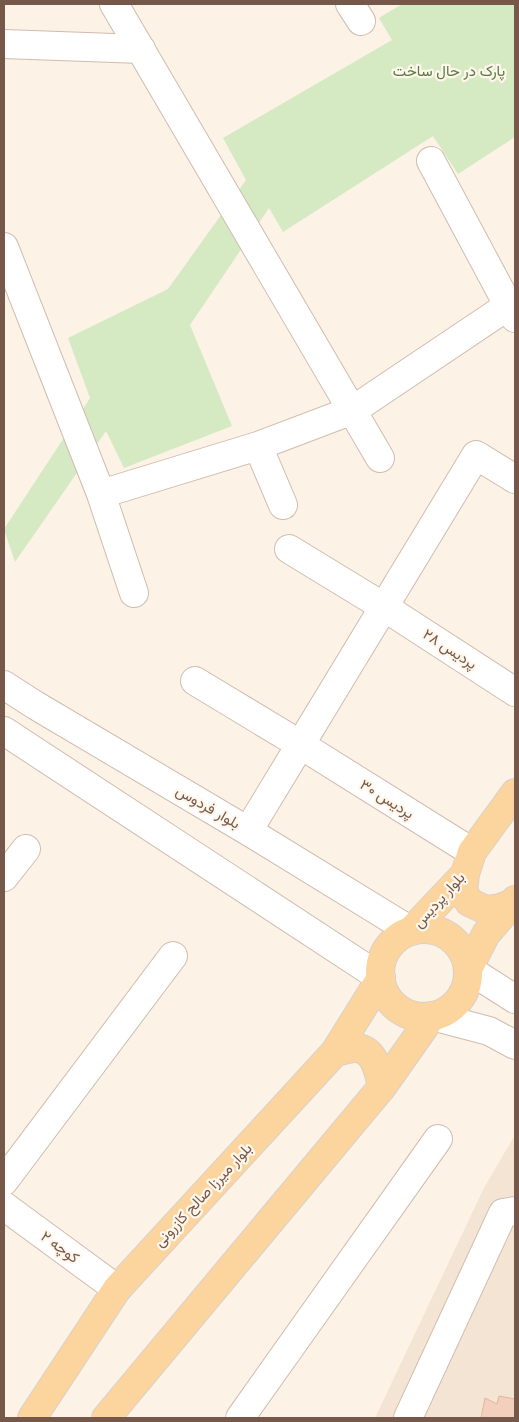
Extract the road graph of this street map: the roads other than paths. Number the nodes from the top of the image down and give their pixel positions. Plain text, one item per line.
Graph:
1 (114, 4) edge
2 (4, 44) edge
3 (141, 49) junction
4 (431, 160) dead end
5 (4, 247) edge
6 (512, 312) edge
7 (352, 410) junction
8 (258, 446) junction
9 (380, 458) dead end
10 (515, 479) edge
11 (101, 494) junction
12 (283, 505) dead end
13 (289, 549) dead end
14 (134, 593) dead end
15 (384, 606) junction
16 (195, 681) dead end
17 (4, 685) edge
18 (515, 692) edge
19 (35, 706) junction
20 (9, 734) edge
21 (301, 745) junction
22 (515, 793) edge
23 (248, 831) junction
24 (26, 848) dead end
25 (469, 863) junction
26 (4, 877) edge
27 (514, 901) edge
28 (411, 931) junction
29 (173, 956) dead end
30 (468, 969) junction
31 (381, 978) junction
32 (515, 999) edge
33 (432, 1016) junction
34 (515, 1045) edge
35 (335, 1052) junction
36 (382, 1088) junction
37 (438, 1139) dead end
38 (4, 1181) edge
39 (4, 1206) edge
40 (515, 1211) edge
41 (117, 1289) junction
42 (32, 1418) edge
43 (106, 1418) edge
44 (240, 1418) edge
45 (408, 1418) edge

1 - 3 street
2 - 3 street
3 - 7 street
4 - 6 street
5 - 11 street
6 - 7 street
7 - 8 street
7 - 9 street
8 - 11 street
8 - 12 street
10 - 15 street
11 - 14 street
13 - 15 street, پردیس ۲۸
15 - 18 street, پردیس ۲۸
15 - 21 street
16 - 21 street, پردیس ۳۰
17 - 19 street, بلوار فردوس
19 - 20 street
19 - 23 street, بلوار فردوس
20 - 31 street
21 - 23 street
21 - 25 street, پردیس ۳۰
22 - 25 main road, بلوار پردیس
23 - 28 street, بلوار فردوس
24 - 26 street
25 - 27 main road
25 - 28 main road, بلوار پردیس
27 - 30 main road
28 - 30 main road
28 - 31 main road
29 - 38 street
30 - 32 street
30 - 33 main road
31 - 33 main road
31 - 35 main road, بلوار میرزا صالح کازرونی
33 - 34 street
33 - 36 main road
35 - 36 main road
35 - 41 main road, بلوار میرزا صالح کازرونی
36 - 43 main road
37 - 44 street
39 - 41 street, کوچه ۲
40 - 45 street
41 - 42 main road, بلوار میرزا صالح کازرونی

